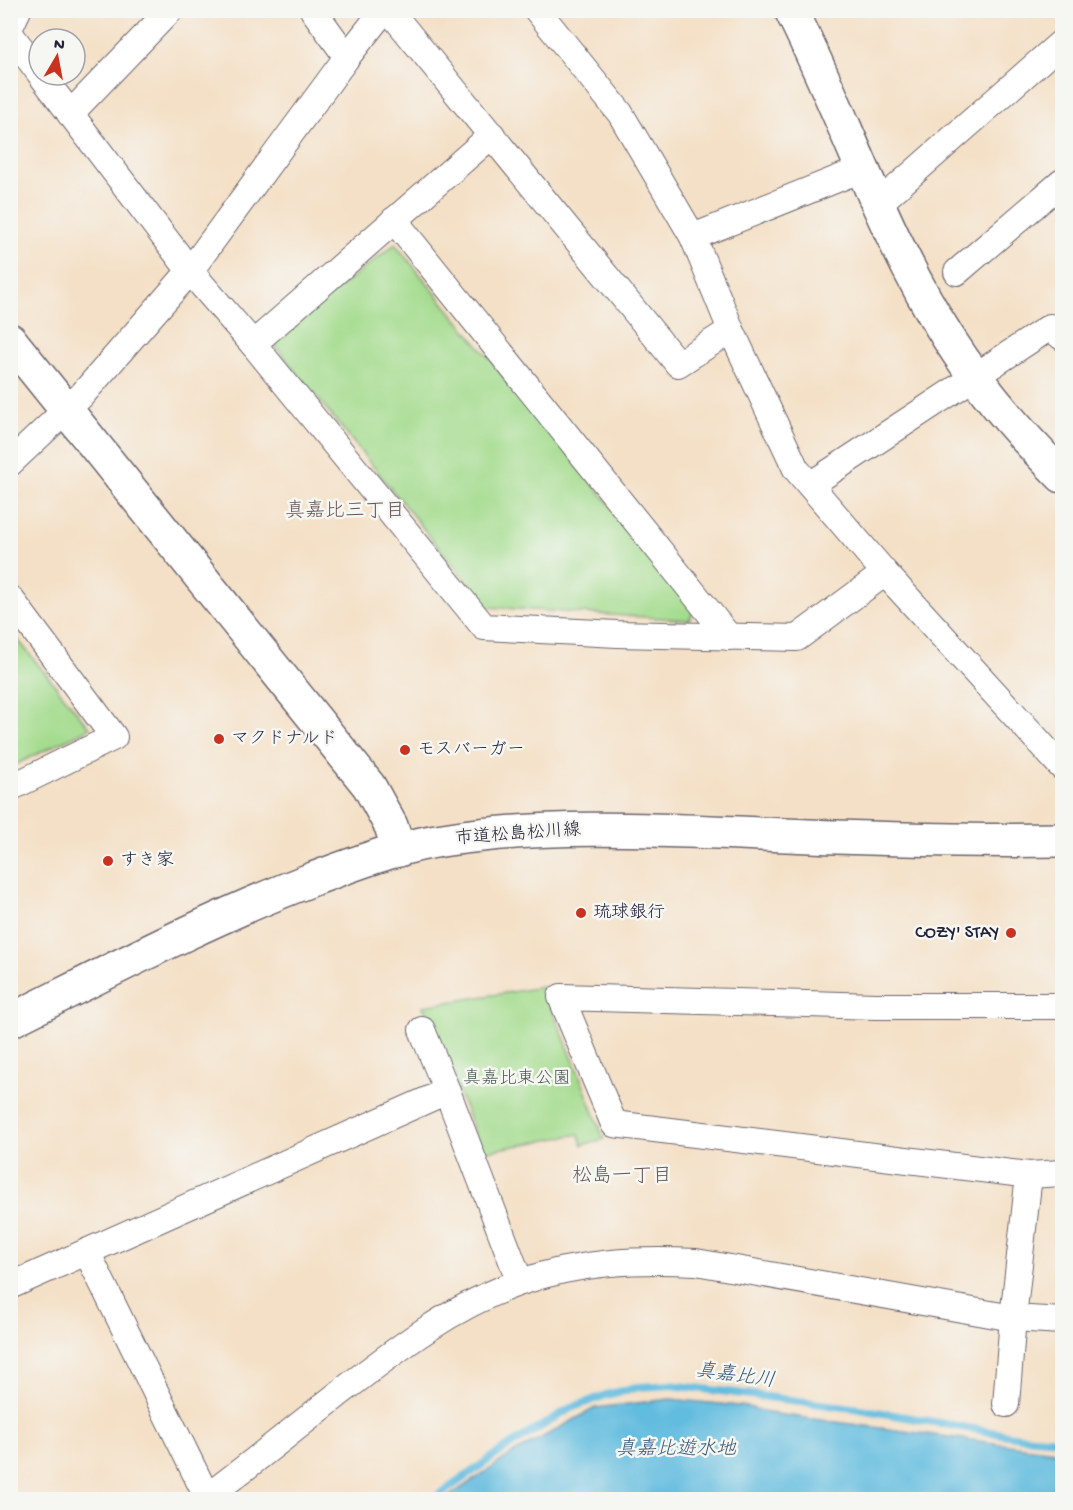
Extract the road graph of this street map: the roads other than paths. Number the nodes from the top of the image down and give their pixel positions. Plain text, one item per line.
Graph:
1 (18, 10) edge
2 (170, 10) edge
3 (313, 10) edge
4 (384, 10) edge
5 (389, 10) edge
6 (537, 10) edge
7 (791, 10) edge
8 (10, 27) edge
9 (10, 34) edge
10 (1062, 42) edge
11 (27, 57) edge
12 (346, 57) junction
13 (50, 87) edge
14 (70, 114) junction
15 (492, 135) junction
16 (862, 169) junction
17 (1062, 182) edge
18 (878, 204) junction
19 (394, 220) junction
20 (693, 237) junction
21 (190, 271) junction
22 (957, 272) dead end
23 (731, 330) junction
24 (1062, 337) edge
25 (10, 340) edge
26 (253, 345) junction
27 (974, 376) junction
28 (67, 410) junction
29 (10, 463) edge
30 (1062, 476) edge
31 (810, 485) junction
32 (885, 573) junction
33 (10, 598) edge
34 (729, 637) junction
35 (1062, 767) edge
36 (10, 789) edge
37 (1062, 840) edge
38 (399, 850) junction
39 (1062, 1006) edge
40 (10, 1021) edge
41 (422, 1030) dead end
42 (447, 1091) junction
43 (1062, 1173) edge
44 (1029, 1174) junction
45 (87, 1252) junction
46 (520, 1282) junction
47 (10, 1286) edge
48 (1013, 1318) junction
49 (1062, 1321) edge
50 (1006, 1404) dead end
51 (205, 1498) edge

1 - 8 street
2 - 14 street
3 - 12 street
4 - 12 street
5 - 15 street
6 - 20 street
7 - 16 street
9 - 11 street
10 - 18 street
12 - 21 street
13 - 14 street
14 - 21 street
15 - 19 street
15 - 23 street
16 - 18 street
16 - 20 street
17 - 22 street
18 - 27 street
19 - 26 street
19 - 34 street
20 - 23 street
21 - 26 street
21 - 28 street
23 - 31 street
24 - 27 street
25 - 28 street
26 - 34 street
27 - 30 street
27 - 31 street
28 - 29 street
28 - 38 street
31 - 32 street
32 - 34 street
32 - 35 street
33 - 36 street
37 - 38 street, 市道松島松川線
38 - 40 street, 市道松島松川線
39 - 44 street
41 - 42 street
42 - 45 street
42 - 46 street
43 - 44 street
44 - 48 street
45 - 47 street
45 - 51 street
46 - 48 street
46 - 51 street
48 - 49 street
48 - 50 street

